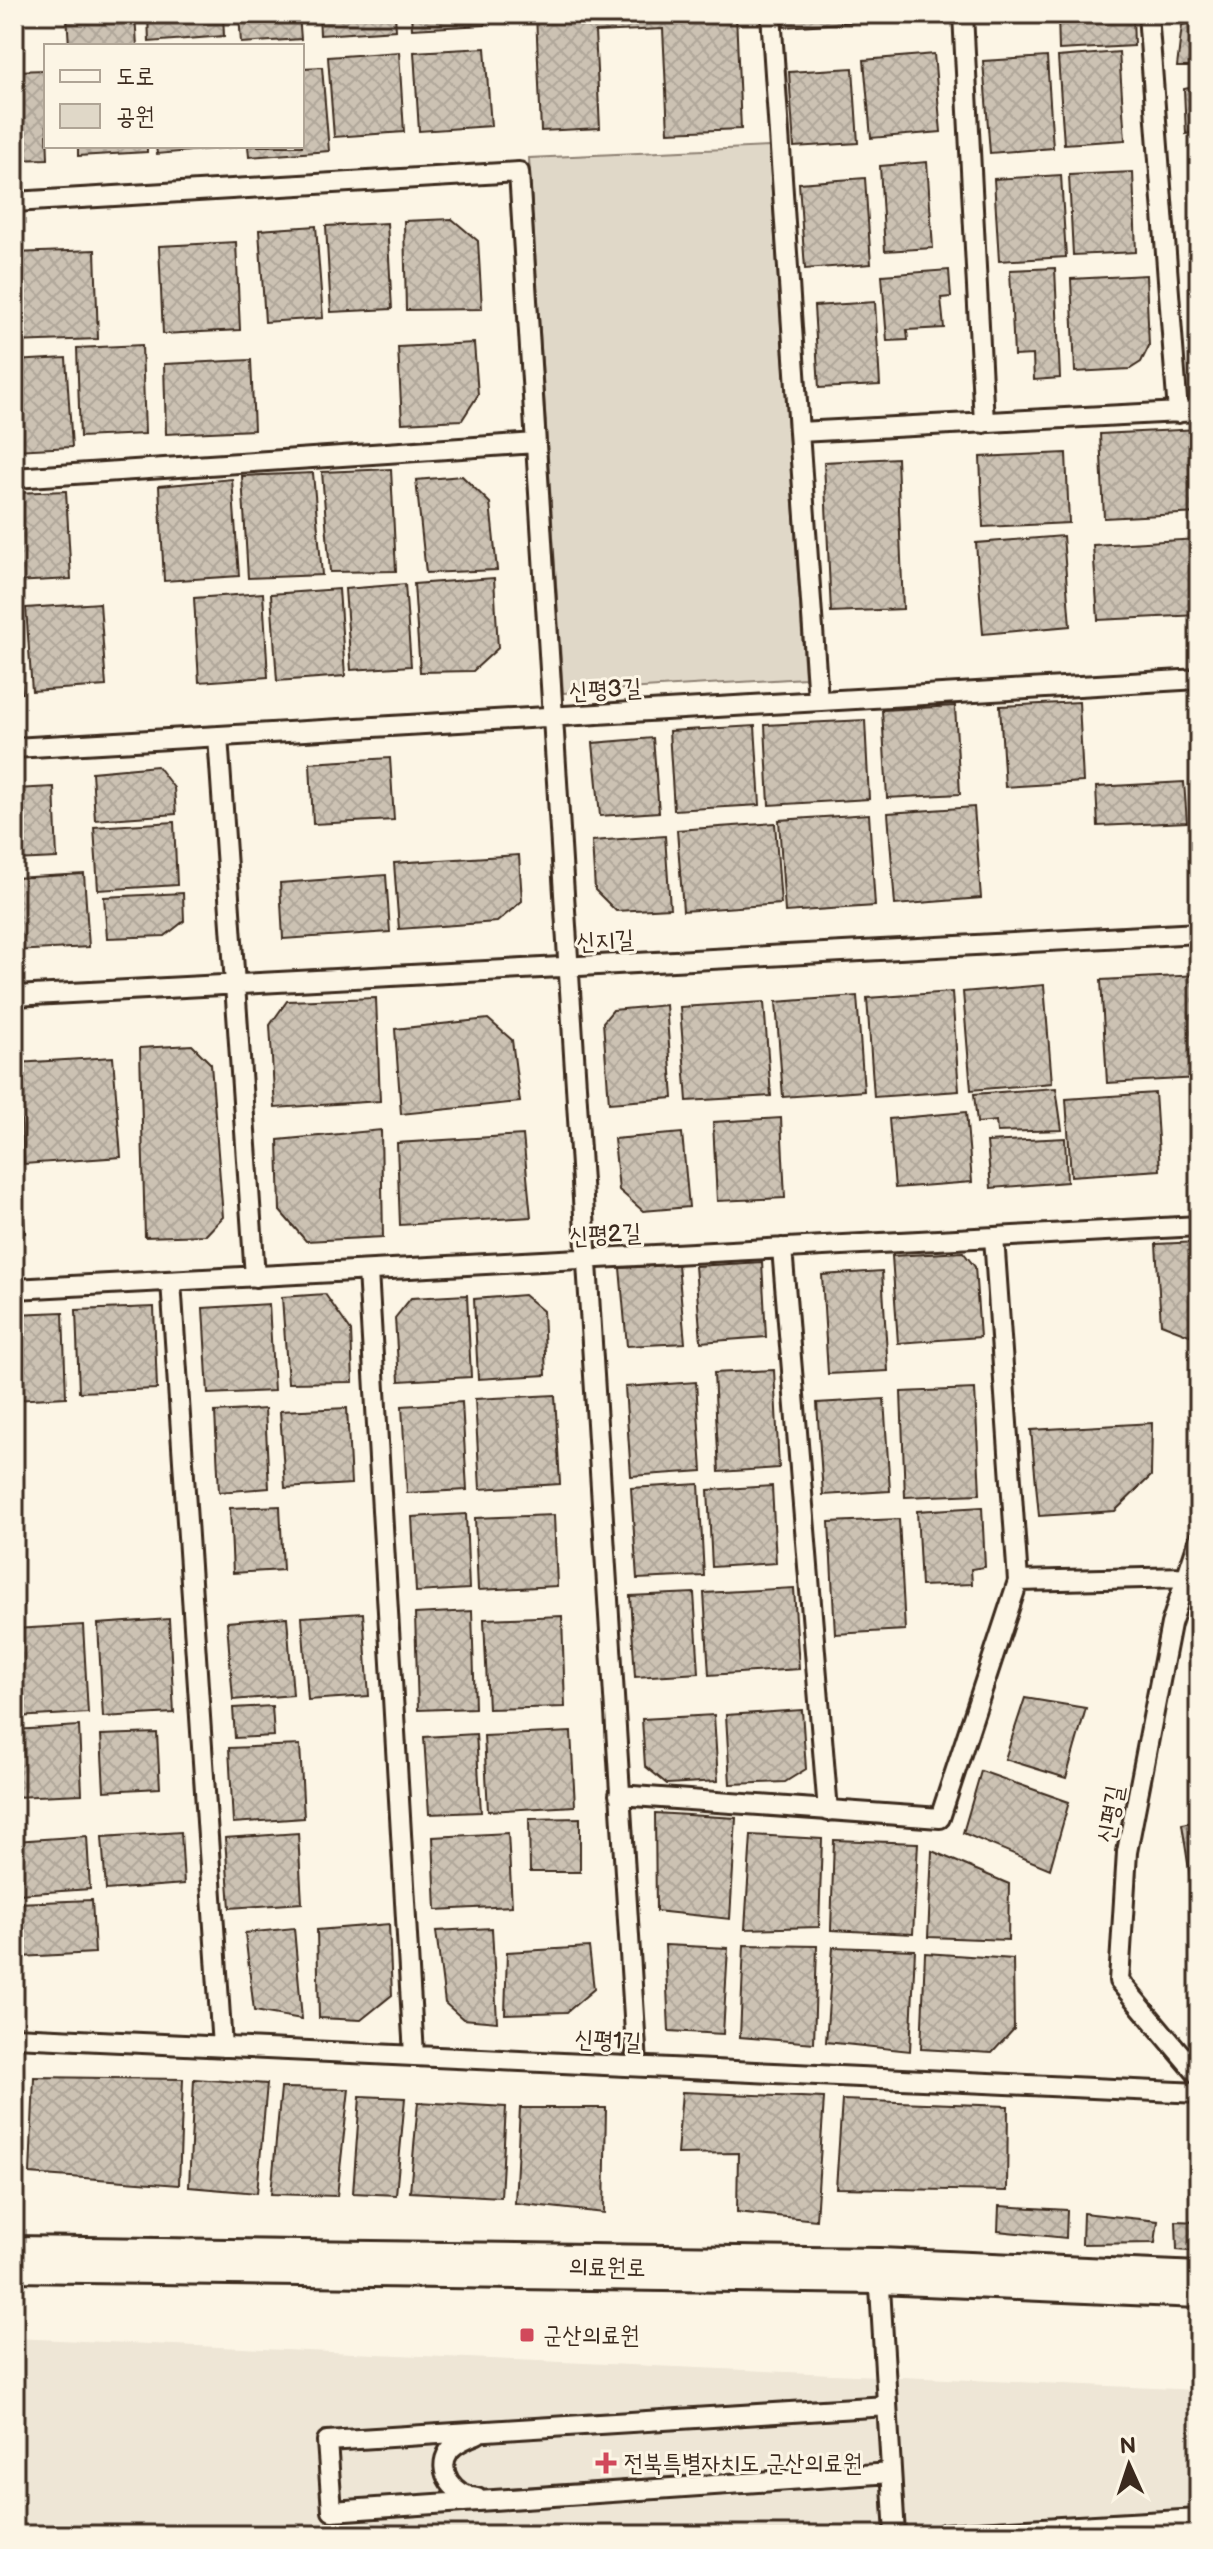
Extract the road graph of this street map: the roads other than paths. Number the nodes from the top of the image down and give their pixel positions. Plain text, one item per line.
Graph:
1 (771, 14) edge
2 (963, 14) edge
3 (1148, 14) edge
4 (14, 202) edge
5 (1199, 411) edge
6 (1178, 413) junction
7 (984, 423) junction
8 (799, 432) junction
9 (536, 443) junction
10 (14, 478) edge
11 (1199, 679) edge
12 (818, 700) junction
13 (553, 716) junction
14 (218, 736) junction
15 (14, 748) edge
16 (1199, 933) edge
17 (569, 966) junction
18 (235, 984) junction
19 (14, 996) edge
20 (1199, 1226) edge
21 (994, 1237) junction
22 (782, 1248) junction
23 (588, 1259) junction
24 (368, 1271) junction
25 (255, 1277) junction
26 (171, 1281) junction
27 (14, 1289) edge
28 (1199, 1539) edge
29 (1187, 1577) junction
30 (1018, 1581) junction
31 (619, 1795) junction
32 (828, 1811) junction
33 (14, 2037) edge
34 (222, 2047) junction
35 (414, 2055) junction
36 (637, 2065) junction
37 (1199, 2076) edge
38 (1199, 2093) edge
39 (14, 2259) edge
40 (879, 2271) junction
41 (1199, 2285) edge
42 (887, 2406) junction
43 (487, 2431) junction
44 (891, 2473) junction
45 (493, 2500) junction
46 (1199, 2519) edge
47 (1147, 2529) edge
48 (1043, 2531) edge
49 (944, 2534) edge
50 (895, 2535) edge

1 - 8 lane
2 - 7 lane
3 - 6 lane
4 - 9 lane
5 - 6 lane
6 - 7 lane
7 - 8 lane
8 - 12 lane
9 - 10 lane
9 - 13 lane
11 - 12 lane, 신평3길
12 - 13 lane, 신평3길
13 - 14 lane, 신평3길
13 - 17 lane
14 - 15 lane, 신평3길
14 - 18 lane
16 - 17 lane, 신지길
17 - 18 lane, 신지길
17 - 23 lane
18 - 19 lane, 신지길
18 - 25 lane
20 - 21 lane, 신평2길
21 - 22 lane, 신평2길
21 - 30 lane
22 - 23 lane, 신평2길
22 - 32 lane
23 - 24 lane, 신평2길
23 - 31 lane
24 - 25 lane, 신평2길
24 - 35 lane
25 - 26 lane, 신평2길
26 - 27 lane, 신평2길
26 - 34 lane
28 - 29 lane, 신평길
29 - 30 lane
29 - 37 lane, 신평길
30 - 32 lane
31 - 32 lane
31 - 36 lane
33 - 34 lane, 신평1길
34 - 35 lane, 신평1길
35 - 36 lane, 신평1길
36 - 38 lane, 신평1길
39 - 40 street, 의료원로
40 - 41 street, 의료원로
40 - 42 lane
42 - 43 lane
42 - 44 lane
43 - 45 lane
43 - 45 lane
44 - 45 lane
44 - 50 lane
46 - 47 lane
47 - 48 lane
48 - 49 lane

